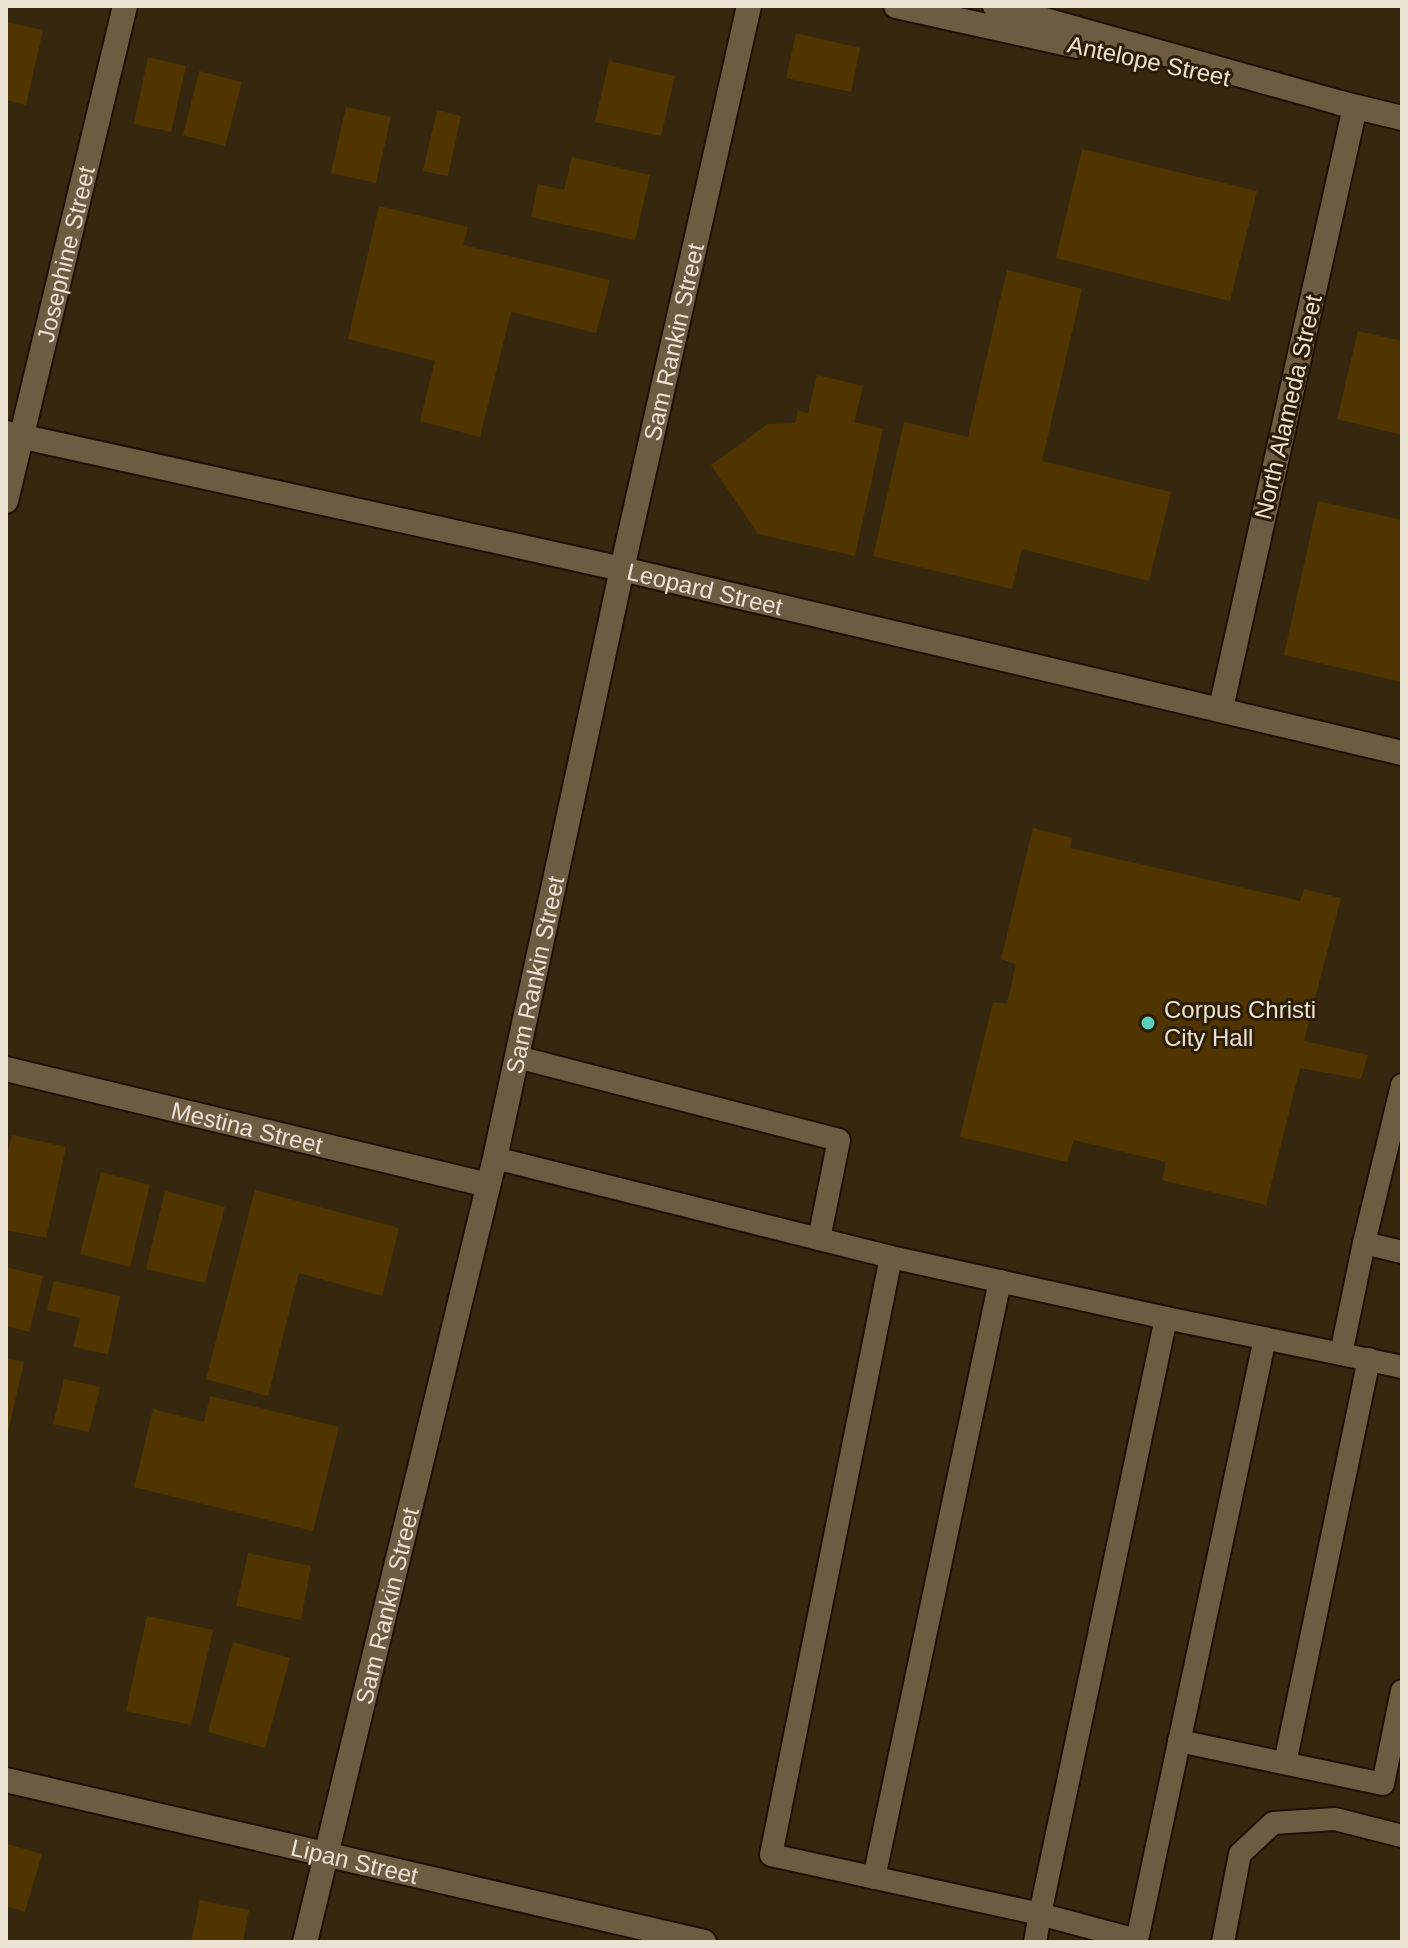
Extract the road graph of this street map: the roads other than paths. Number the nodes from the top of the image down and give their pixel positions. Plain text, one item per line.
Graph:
1 (125, 6) edge
2 (749, 6) edge
3 (896, 6) edge
4 (995, 6) edge
5 (1355, 107) junction
6 (1402, 118) edge
7 (14, 435) edge
8 (6, 501) edge
9 (622, 569) junction
10 (1221, 708) junction
11 (1402, 753) edge
12 (517, 1057) junction
13 (6, 1069) edge
14 (1402, 1085) edge
15 (1395, 1144) edge
16 (495, 1158) junction
17 (488, 1185) junction
18 (819, 1239) junction
19 (1364, 1243) junction
20 (1402, 1252) edge
21 (891, 1257) junction
22 (1000, 1281) junction
23 (1166, 1318) junction
24 (1265, 1338) junction
25 (1341, 1354) junction
26 (1369, 1359) junction
27 (1402, 1367) edge
28 (1402, 1691) edge
29 (1179, 1741) junction
30 (1285, 1763) junction
31 (6, 1780) edge
32 (1393, 1786) edge
33 (1402, 1836) edge
34 (326, 1855) junction
35 (874, 1878) junction
36 (1040, 1914) junction
37 (305, 1942) edge
38 (704, 1942) edge
39 (1035, 1942) edge
40 (1223, 1942) edge

1 - 7 street, Josephine Street
2 - 9 street, Sam Rankin Street
3 - 5 street, Antelope Street
4 - 5 street
5 - 6 street, Antelope Street
5 - 10 street, North Alameda Street
7 - 8 street, Josephine Street
7 - 9 street, Leopard Street
9 - 10 street, Leopard Street
9 - 12 street, Sam Rankin Street
10 - 11 street, Leopard Street
12 - 16 street, Sam Rankin Street
12 - 18 lane
13 - 17 street, Mestina Street
14 - 15 lane
15 - 19 lane
16 - 17 street, Sam Rankin Street
16 - 18 lane
17 - 34 street, Sam Rankin Street
18 - 21 lane
19 - 20 lane
19 - 25 lane
21 - 22 lane
21 - 35 lane
22 - 23 lane
22 - 35 lane
23 - 24 lane
23 - 36 lane
24 - 25 lane
24 - 29 lane
25 - 26 lane
26 - 27 lane
26 - 30 lane
28 - 32 lane
29 - 30 lane
29 - 36 lane
30 - 32 lane
31 - 34 street, Lipan Street
33 - 40 lane
34 - 37 street, Sam Rankin Street
34 - 38 street, Lipan Street
35 - 36 lane
36 - 39 lane

